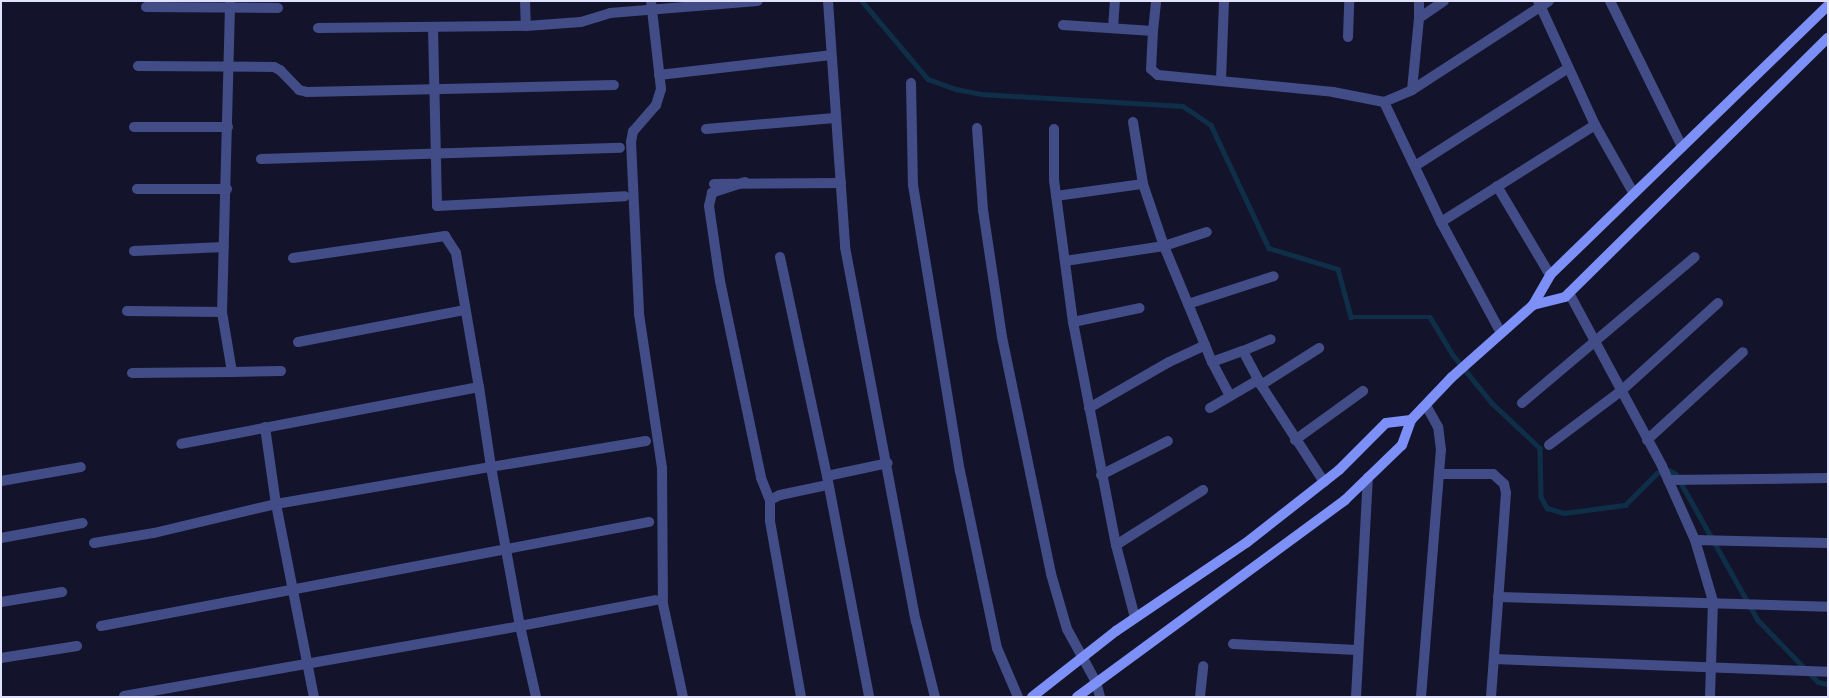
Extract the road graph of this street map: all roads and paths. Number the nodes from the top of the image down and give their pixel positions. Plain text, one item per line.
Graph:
1 (525, 1) edge
2 (758, 1) edge
3 (828, 1) edge
4 (1116, 1) edge
5 (1156, 1) edge
6 (1224, 1) edge
7 (1349, 1) edge
8 (1419, 1) edge
9 (1444, 1) edge
10 (1610, 1) edge
11 (1543, 3) edge
12 (230, 4) edge
13 (651, 6) edge
14 (146, 7) dead end
15 (278, 8) dead end
16 (1827, 8) edge
17 (1419, 18) junction
18 (1063, 24) dead end
19 (526, 26) junction
20 (318, 28) dead end
21 (433, 28) junction
22 (1113, 28) junction
23 (1153, 31) junction
24 (1348, 37) dead end
25 (1828, 38) edge
26 (831, 55) junction
27 (138, 66) dead end
28 (229, 66) junction
29 (1568, 68) junction
30 (659, 75) junction
31 (1221, 80) junction
32 (912, 83) dead end
33 (614, 85) dead end
34 (433, 90) junction
35 (1412, 90) junction
36 (1384, 102) junction
37 (835, 118) junction
38 (1133, 122) dead end
39 (1595, 125) junction
40 (134, 127) dead end
41 (228, 127) junction
42 (977, 128) dead end
43 (706, 129) dead end
44 (1054, 129) dead end
45 (1682, 147) junction
46 (620, 148) dead end
47 (435, 155) junction
48 (261, 159) dead end
49 (1415, 166) junction
50 (745, 182) junction
51 (842, 183) junction
52 (714, 184) dead end
53 (1143, 184) junction
54 (1497, 186) junction
55 (137, 189) dead end
56 (227, 189) junction
57 (1634, 194) junction
58 (625, 196) dead end
59 (1056, 196) junction
60 (1441, 222) junction
61 (1207, 232) dead end
62 (1164, 246) junction
63 (224, 247) junction
64 (134, 251) dead end
65 (780, 256) dead end
66 (1695, 257) dead end
67 (293, 258) dead end
68 (1065, 260) junction
69 (1550, 275) junction
70 (1274, 276) dead end
71 (1569, 293) junction
72 (1718, 303) dead end
73 (1188, 304) junction
74 (1533, 305) junction
75 (1140, 308) dead end
76 (464, 310) junction
77 (127, 311) dead end
78 (222, 312) junction
79 (1073, 322) junction
80 (1501, 333) junction
81 (1272, 339) dead end
82 (1596, 341) junction
83 (298, 342) dead end
84 (1205, 345) junction
85 (1319, 348) dead end
86 (1243, 351) junction
87 (1743, 352) dead end
88 (1212, 362) junction
89 (281, 371) dead end
90 (232, 372) junction
91 (132, 373) dead end
92 (1260, 382) junction
93 (479, 388) junction
94 (1362, 391) dead end
95 (1620, 391) junction
96 (1230, 396) junction
97 (1522, 403) dead end
98 (1426, 405) junction
99 (1090, 408) junction
100 (1210, 408) dead end
101 (1411, 420) junction
102 (265, 427) junction
103 (1295, 440) junction
104 (1647, 440) junction
105 (646, 441) dead end
106 (1168, 441) dead end
107 (181, 444) dead end
108 (1549, 445) dead end
109 (888, 463) junction
110 (491, 467) junction
111 (81, 468) dead end
112 (1439, 474) junction
113 (1101, 475) junction
114 (1368, 477) junction
115 (1828, 478) edge
116 (1670, 479) junction
117 (827, 480) junction
118 (1, 481) edge
119 (1324, 482) junction
120 (1204, 490) dead end
121 (770, 500) junction
122 (276, 504) junction
123 (649, 522) dead end
124 (82, 523) dead end
125 (1, 538) edge
126 (1699, 540) junction
127 (1828, 543) edge
128 (94, 544) dead end
129 (1116, 544) junction
130 (504, 548) junction
131 (292, 588) junction
132 (62, 592) dead end
133 (1498, 597) junction
134 (656, 600) dead end
135 (1713, 601) junction
136 (1, 602) edge
137 (1828, 607) edge
138 (1135, 618) junction
139 (102, 626) dead end
140 (520, 626) junction
141 (1233, 644) dead end
142 (77, 646) dead end
143 (1357, 650) junction
144 (1083, 657) junction
145 (1, 658) edge
146 (1494, 659) junction
147 (307, 665) junction
148 (1203, 666) dead end
149 (1711, 667) junction
150 (1826, 672) edge
151 (1096, 682) junction
152 (124, 696) edge
153 (314, 697) edge
154 (536, 697) edge
155 (683, 697) edge
156 (801, 697) edge
157 (868, 697) edge
158 (935, 697) edge
159 (1018, 697) edge
160 (1032, 697) edge
161 (1077, 697) edge
162 (1100, 697) edge
163 (1200, 697) edge
164 (1356, 697) edge
165 (1421, 697) edge
166 (1491, 697) edge
167 (1710, 697) edge

1 - 19 street
2 - 13 street
3 - 26 street
4 - 22 street
5 - 23 street
6 - 31 street
7 - 24 street
8 - 17 street
9 - 17 street
10 - 45 street
11 - 29 street
11 - 35 street
12 - 14 street
12 - 15 street
12 - 28 street
13 - 19 street
13 - 30 street
16 - 45 main road
17 - 35 street
18 - 22 street
19 - 21 street
20 - 21 street
21 - 34 street
22 - 23 street
23 - 31 street
25 - 71 main road
26 - 30 street
26 - 37 street
27 - 28 street
28 - 34 street
28 - 41 street
29 - 39 street
29 - 49 street
30 - 155 street
31 - 36 street
32 - 159 street
33 - 34 street
34 - 47 street
35 - 36 street
36 - 49 street
37 - 43 street
37 - 51 street
38 - 53 street
39 - 54 street
39 - 57 street
40 - 41 street
41 - 56 street
42 - 144 street
44 - 59 street
45 - 57 main road
46 - 47 street
47 - 48 street
47 - 58 street
49 - 60 street
50 - 51 street
50 - 52 street
50 - 121 street
51 - 109 street
53 - 59 street
53 - 62 street
54 - 60 street
54 - 69 street
55 - 56 street
56 - 63 street
57 - 69 main road
59 - 68 street
60 - 80 street
61 - 62 street
62 - 68 street
62 - 73 street
63 - 64 street
63 - 78 street
65 - 117 street
66 - 82 street
67 - 76 street
68 - 79 street
69 - 74 main road
70 - 73 street
71 - 74 main road
71 - 82 street
72 - 95 street
73 - 84 street
74 - 80 main road
75 - 79 street
76 - 83 street
76 - 93 street
77 - 78 street
78 - 90 street
79 - 99 street
80 - 98 main road
81 - 86 street
82 - 95 street
82 - 97 street
84 - 88 street
84 - 99 street
85 - 92 street
86 - 88 street
86 - 92 street
87 - 104 street
88 - 96 street
89 - 90 street
90 - 91 street
92 - 96 street
92 - 103 street
93 - 102 street
93 - 110 street
94 - 103 street
95 - 104 street
95 - 108 street
96 - 100 street
98 - 101 main road
98 - 112 street
99 - 113 street
101 - 114 main road
101 - 119 main road
102 - 107 street
102 - 122 street
103 - 119 street
104 - 116 street
105 - 110 street
106 - 113 street
109 - 117 street
109 - 158 street
110 - 122 street
110 - 130 street
111 - 118 street
112 - 133 street
112 - 165 street
113 - 129 street
114 - 143 street
114 - 151 main road
115 - 116 street
116 - 126 street
117 - 121 street
117 - 157 street
119 - 138 main road
120 - 129 street
121 - 156 street
122 - 128 street
122 - 131 street
123 - 130 street
124 - 125 street
126 - 127 street
126 - 135 street
129 - 138 street
130 - 131 street
130 - 140 street
131 - 139 street
131 - 147 street
132 - 136 street
133 - 135 street
133 - 146 street
134 - 140 street
135 - 137 street
135 - 149 street
138 - 144 main road
140 - 147 street
140 - 154 street
141 - 143 street
142 - 145 street
143 - 164 street
144 - 151 street
144 - 160 main road
146 - 149 street
146 - 166 street
147 - 152 street
147 - 153 street
148 - 163 street
149 - 150 street
149 - 167 street
151 - 161 main road
151 - 162 street

